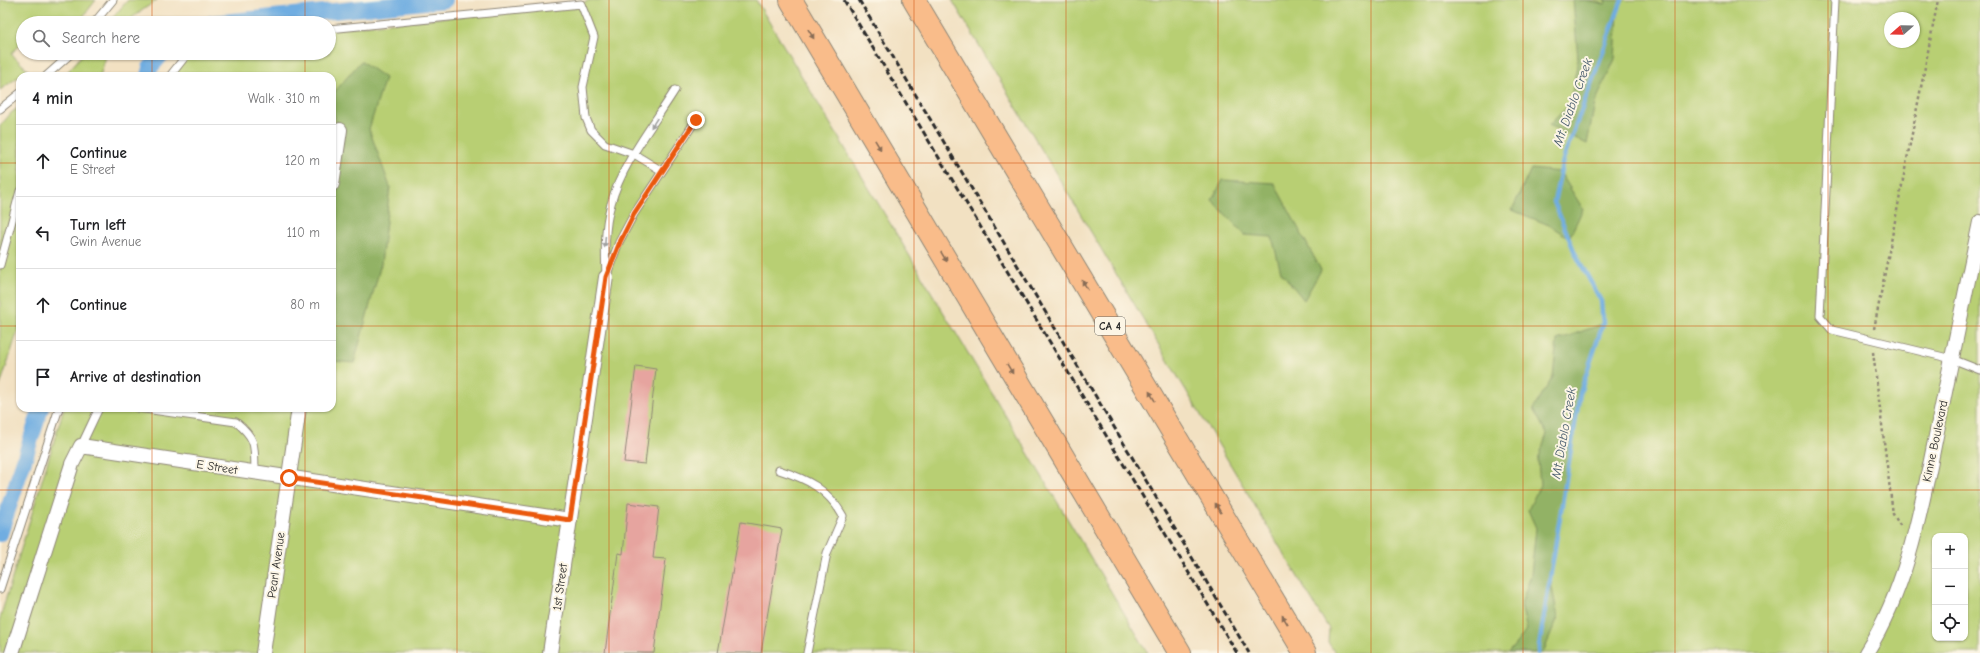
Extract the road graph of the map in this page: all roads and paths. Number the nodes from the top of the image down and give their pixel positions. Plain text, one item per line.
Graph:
1 (113, 0) edge
2 (791, 0) edge
3 (914, 0) edge
4 (1835, 0) edge
5 (1938, 0) edge
6 (100, 16) edge
7 (336, 27) edge
8 (64, 60) edge
9 (183, 60) edge
10 (51, 72) edge
11 (173, 72) edge
12 (675, 90) dead end
13 (16, 96) edge
14 (0, 109) edge
15 (696, 120) dead end
16 (336, 132) edge
17 (634, 154) junction
18 (336, 157) edge
19 (662, 171) junction
20 (16, 206) edge
21 (1980, 222) edge
22 (0, 265) edge
23 (606, 277) junction
24 (1872, 340) junction
25 (1952, 359) junction
26 (1980, 370) edge
27 (57, 412) edge
28 (97, 412) edge
29 (166, 412) edge
30 (298, 412) edge
31 (81, 446) junction
32 (779, 470) dead end
33 (254, 472) junction
34 (289, 478) junction
35 (570, 520) junction
36 (1911, 547) junction
37 (0, 589) edge
38 (12, 653) edge
39 (263, 653) edge
40 (550, 653) edge
41 (807, 653) edge
42 (1180, 653) edge
43 (1305, 653) edge
44 (1866, 653) edge

1 - 6 lane
2 -> 42 highway
43 -> 3 highway, CA 4
4 - 24 lane
5 - 24 path
7 - 17 lane
8 - 10 lane
9 - 11 lane
12 -> 17 lane
13 - 14 lane
15 - 19 lane
16 - 18 street
17 - 19 lane
17 -> 23 lane
19 - 23 lane
20 - 22 lane
21 - 25 street, Kinne Boulevard
23 - 35 street, 1st Street
24 - 25 lane
24 - 36 path
25 - 26 lane
25 - 36 street, Kinne Boulevard
27 - 37 lane
28 - 31 lane
29 - 33 lane
30 - 34 street, Pearl Avenue
31 - 33 street, E Street
31 - 38 street
32 - 41 lane
33 - 34 street, E Street
34 - 35 street, E Street
34 - 39 street, Pearl Avenue
35 - 40 street, 1st Street
36 - 44 street, Kinne Boulevard

